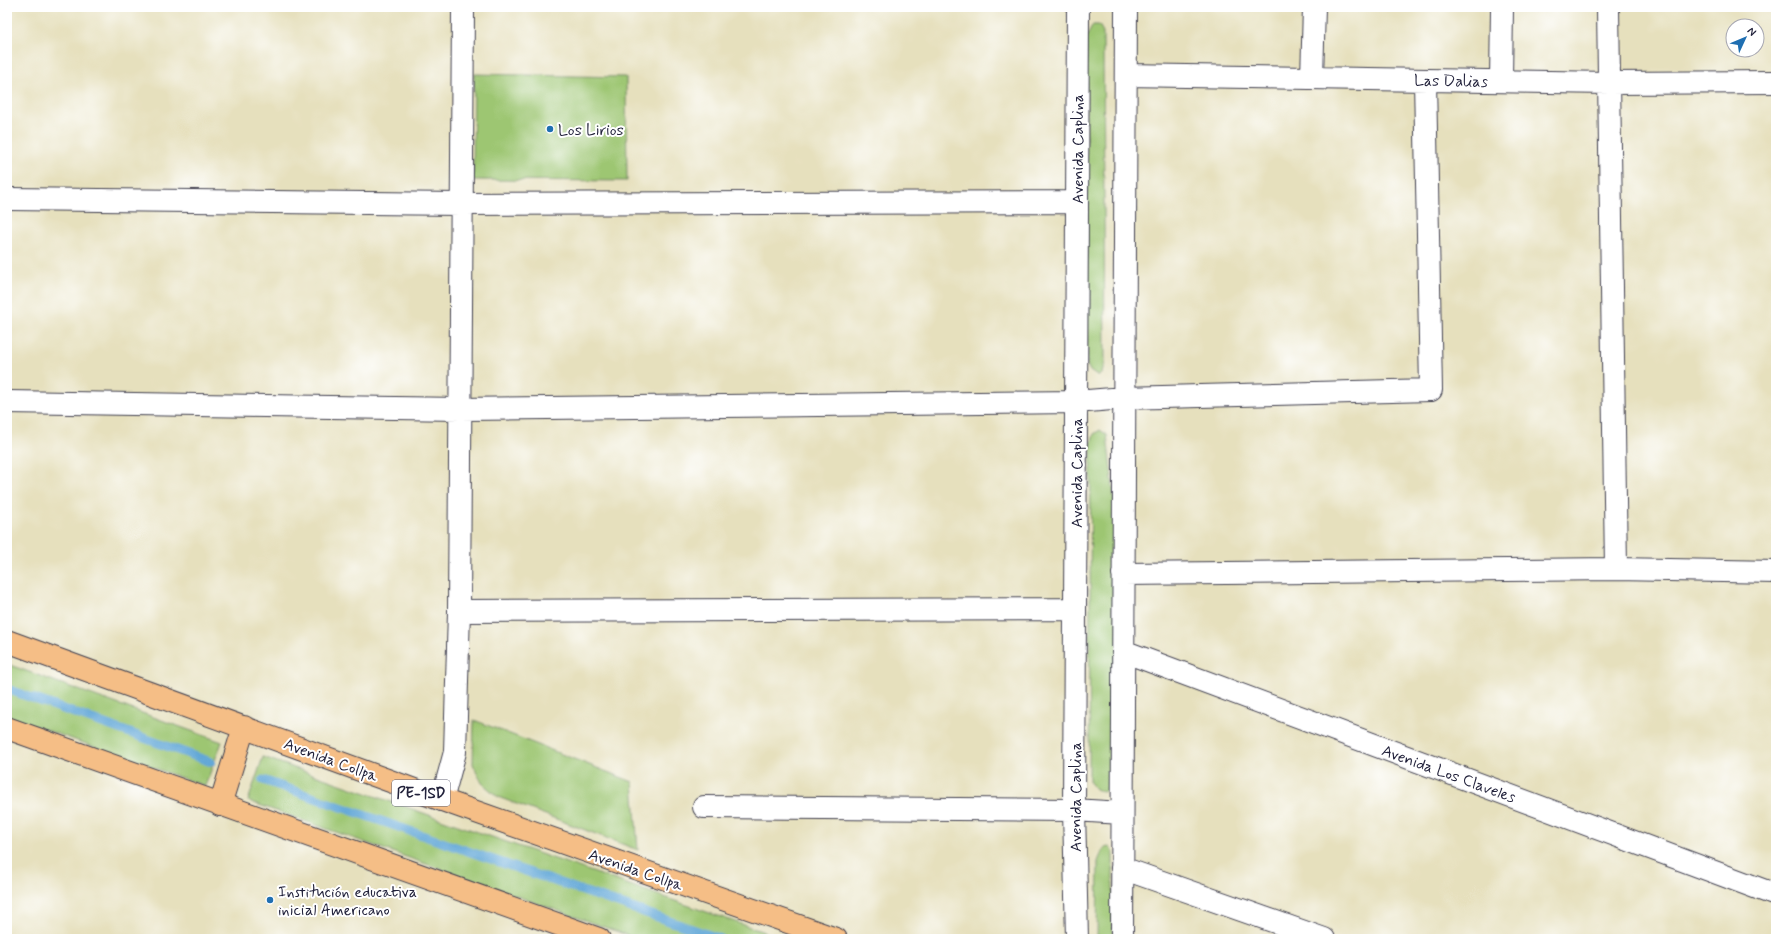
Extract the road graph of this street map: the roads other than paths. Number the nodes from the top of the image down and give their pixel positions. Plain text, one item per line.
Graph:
1 (463, 7) edge
2 (1078, 7) edge
3 (1126, 7) edge
4 (1314, 7) edge
5 (1502, 7) edge
6 (1608, 7) edge
7 (1126, 75) junction
8 (1312, 78) junction
9 (1425, 80) junction
10 (1501, 81) junction
11 (1776, 82) edge
12 (1609, 83) junction
13 (7, 199) edge
14 (1077, 202) junction
15 (461, 204) junction
16 (1124, 398) junction
17 (7, 402) edge
18 (1076, 402) junction
19 (460, 410) junction
20 (1616, 569) junction
21 (1776, 572) edge
22 (1123, 574) junction
23 (1075, 609) junction
24 (459, 611) junction
25 (7, 641) edge
26 (1122, 651) junction
27 (244, 727) junction
28 (7, 728) edge
29 (442, 800) junction
30 (220, 805) junction
31 (704, 807) dead end
32 (1074, 810) junction
33 (1122, 813) junction
34 (1122, 868) junction
35 (1776, 895) edge
36 (599, 939) edge
37 (836, 939) edge
38 (1076, 939) edge
39 (1122, 939) edge
40 (1324, 939) edge

1 - 15 street
2 - 14 street, Avenida Caplina
3 - 7 street
4 - 8 street
5 - 10 street
6 - 12 street
7 - 8 street, Las Dalias
7 - 16 street
8 - 9 street, Las Dalias
9 - 10 street, Las Dalias
9 - 16 street
10 - 12 street, Las Dalias
11 - 12 street, Las Dalias
12 - 20 street
13 - 15 street
14 - 15 street
14 - 18 street, Avenida Caplina
15 - 19 street
16 - 18 street
16 - 22 street
17 - 19 street
18 - 19 street
18 - 23 street, Avenida Caplina
19 - 24 street
20 - 21 street
20 - 22 street
22 - 26 street
23 - 24 street
23 - 32 street, Avenida Caplina
24 - 29 street
25 - 27 highway, Avenida Collpa / PE-1SD
26 - 33 street
26 - 35 street, Avenida Los Claveles
27 - 29 highway, Avenida Collpa / PE-1SD
27 - 30 highway
28 - 30 highway
29 - 37 highway, Avenida Collpa / PE-1SD
30 - 36 highway
31 - 32 street
32 - 33 street
32 - 38 street, Avenida Caplina
33 - 34 street
34 - 39 street
34 - 40 street

